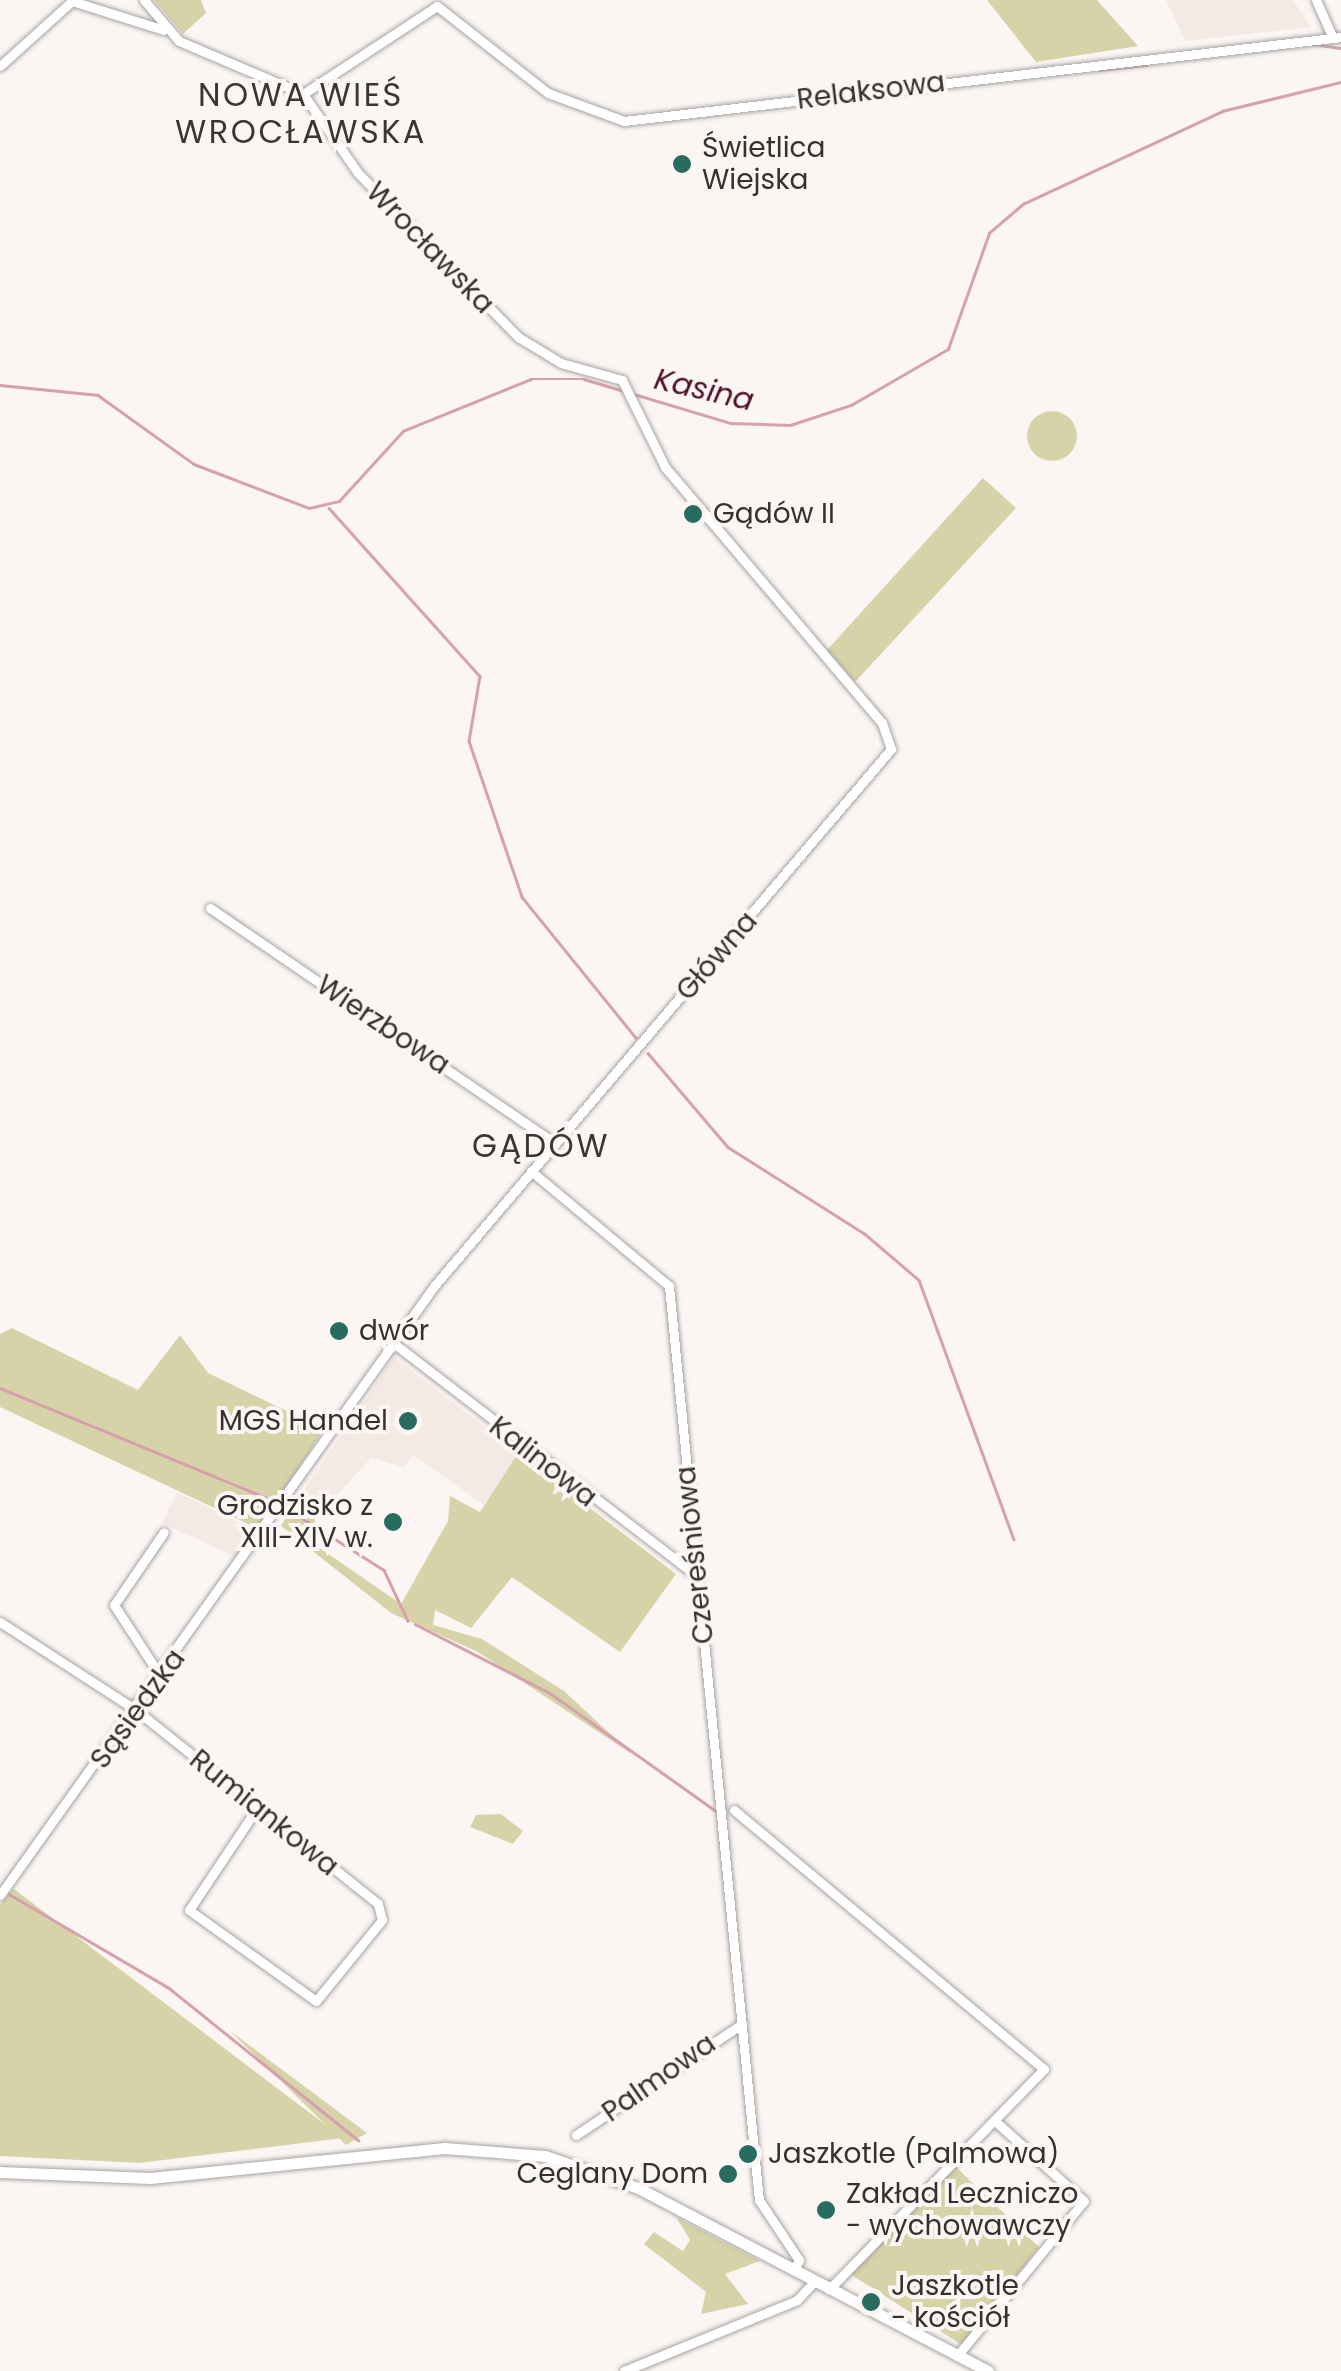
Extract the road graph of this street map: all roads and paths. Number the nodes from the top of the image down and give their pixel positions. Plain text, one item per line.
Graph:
1 (144, 0) edge
2 (1316, 0) edge
3 (438, 3) edge
4 (117, 5) edge
5 (164, 30) junction
6 (1336, 37) edge
7 (0, 66) edge
8 (303, 94) junction
9 (629, 393) joint
10 (210, 908) dead end
11 (555, 1143) junction
12 (531, 1171) junction
13 (392, 1342) junction
14 (270, 1523) joint
15 (164, 1532) dead end
16 (697, 1576) junction
17 (0, 1622) edge
18 (161, 1678) junction
19 (136, 1710) junction
20 (258, 1808) junction
21 (734, 1810) dead end
22 (1, 1894) edge
23 (742, 2024) junction
24 (994, 2120) junction
25 (576, 2135) dead end
26 (0, 2172) edge
27 (794, 2270) junction
28 (815, 2281) junction
29 (830, 2289) junction
30 (957, 2356) junction
31 (624, 2371) edge
32 (988, 2371) edge

1 - 5 street
2 - 6 street
3 - 6 street, Relaksowa
3 - 8 street
4 - 5 street
4 - 7 street
5 - 8 street
8 - 9 street, Wrocławska
9 - 11 street, Główna
10 - 11 street, Wierzbowa
11 - 12 street, Główna
12 - 13 street, Główna
12 - 16 street, Czereśniowa
13 - 14 street, Główna
13 - 16 street, Kalinowa
14 - 18 street, Sąsiedzka
15 - 18 street
16 - 23 street, Czereśniowa
17 - 19 street, Rumiankowa
18 - 19 street, Sąsiedzka
19 - 20 street, Rumiankowa
19 - 22 street, Sąsiedzka
20 - 20 street, Rumiankowa
21 - 24 street
23 - 25 street, Palmowa
23 - 27 street, Czereśniowa
24 - 29 street
24 - 30 street
26 - 27 main road
27 - 28 main road
28 - 29 main road
28 - 31 street
29 - 30 main road
30 - 32 main road

